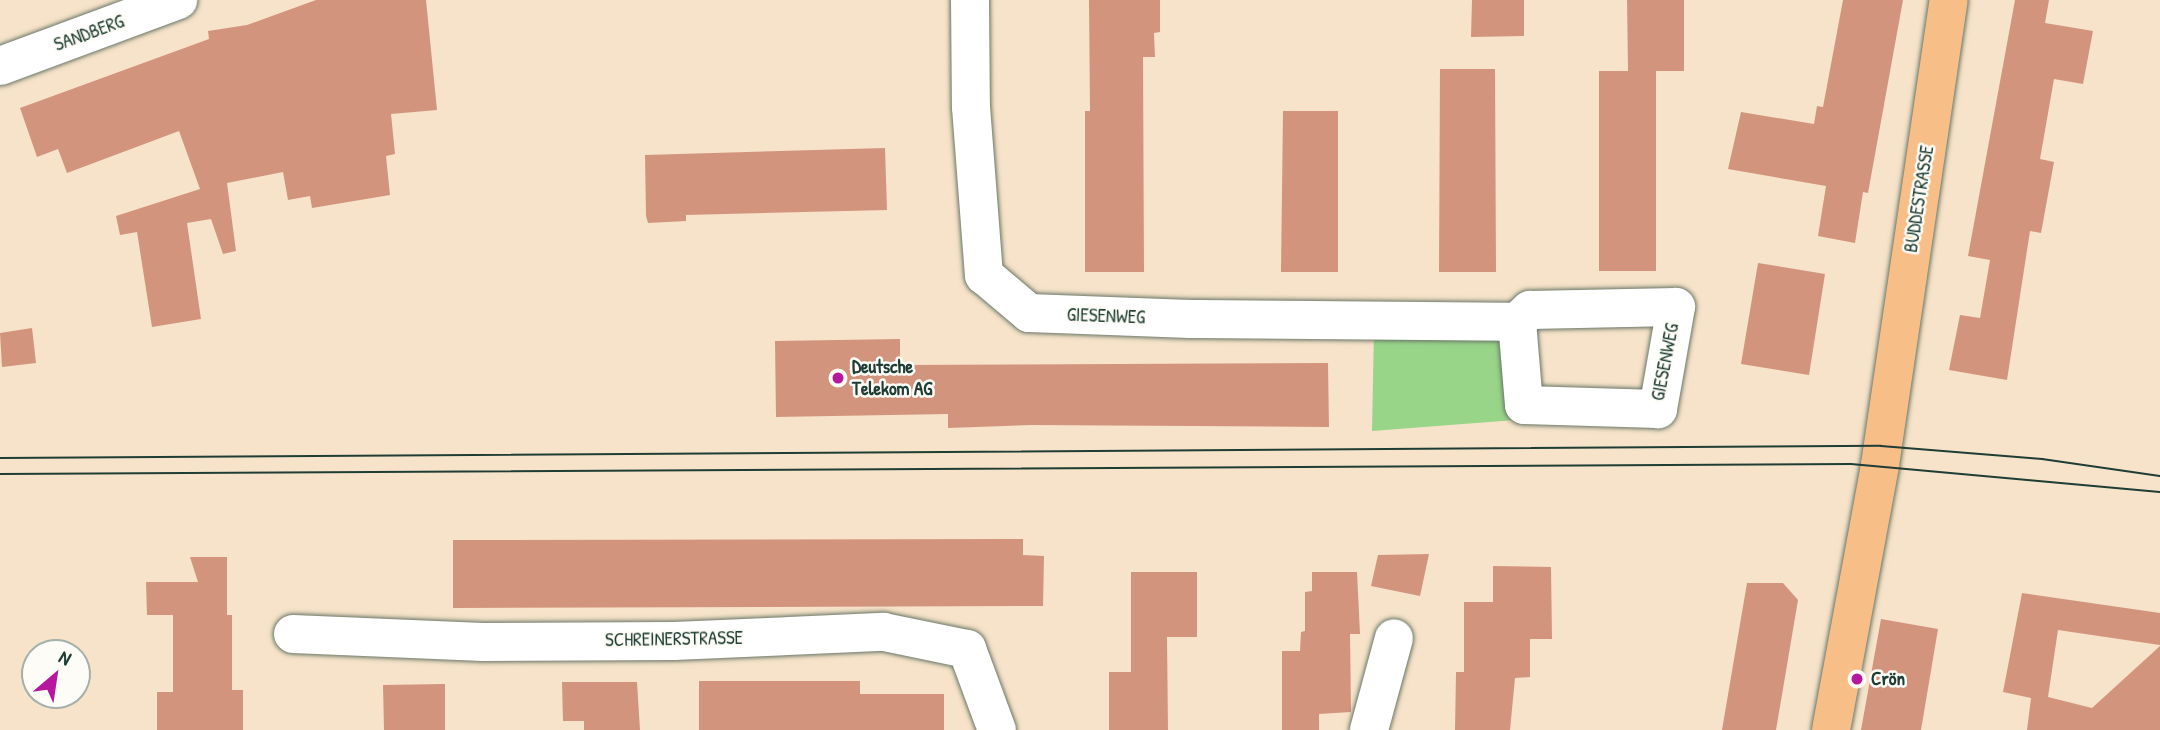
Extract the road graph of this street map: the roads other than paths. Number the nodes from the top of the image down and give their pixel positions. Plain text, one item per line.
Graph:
1 (178, 0) edge
2 (970, 0) edge
3 (1949, 0) edge
4 (0, 65) edge
5 (1517, 322) junction
6 (293, 634) dead end
7 (1394, 638) dead end
8 (997, 730) edge
9 (1369, 730) edge
10 (1831, 730) edge

1 - 4 street, SANDBERG
2 - 5 street, GIESENWEG
3 - 10 main road, BUDDESTRASSE
5 - 5 street, GIESENWEG
6 - 8 street, SCHREINERSTRASSE
7 - 9 street

